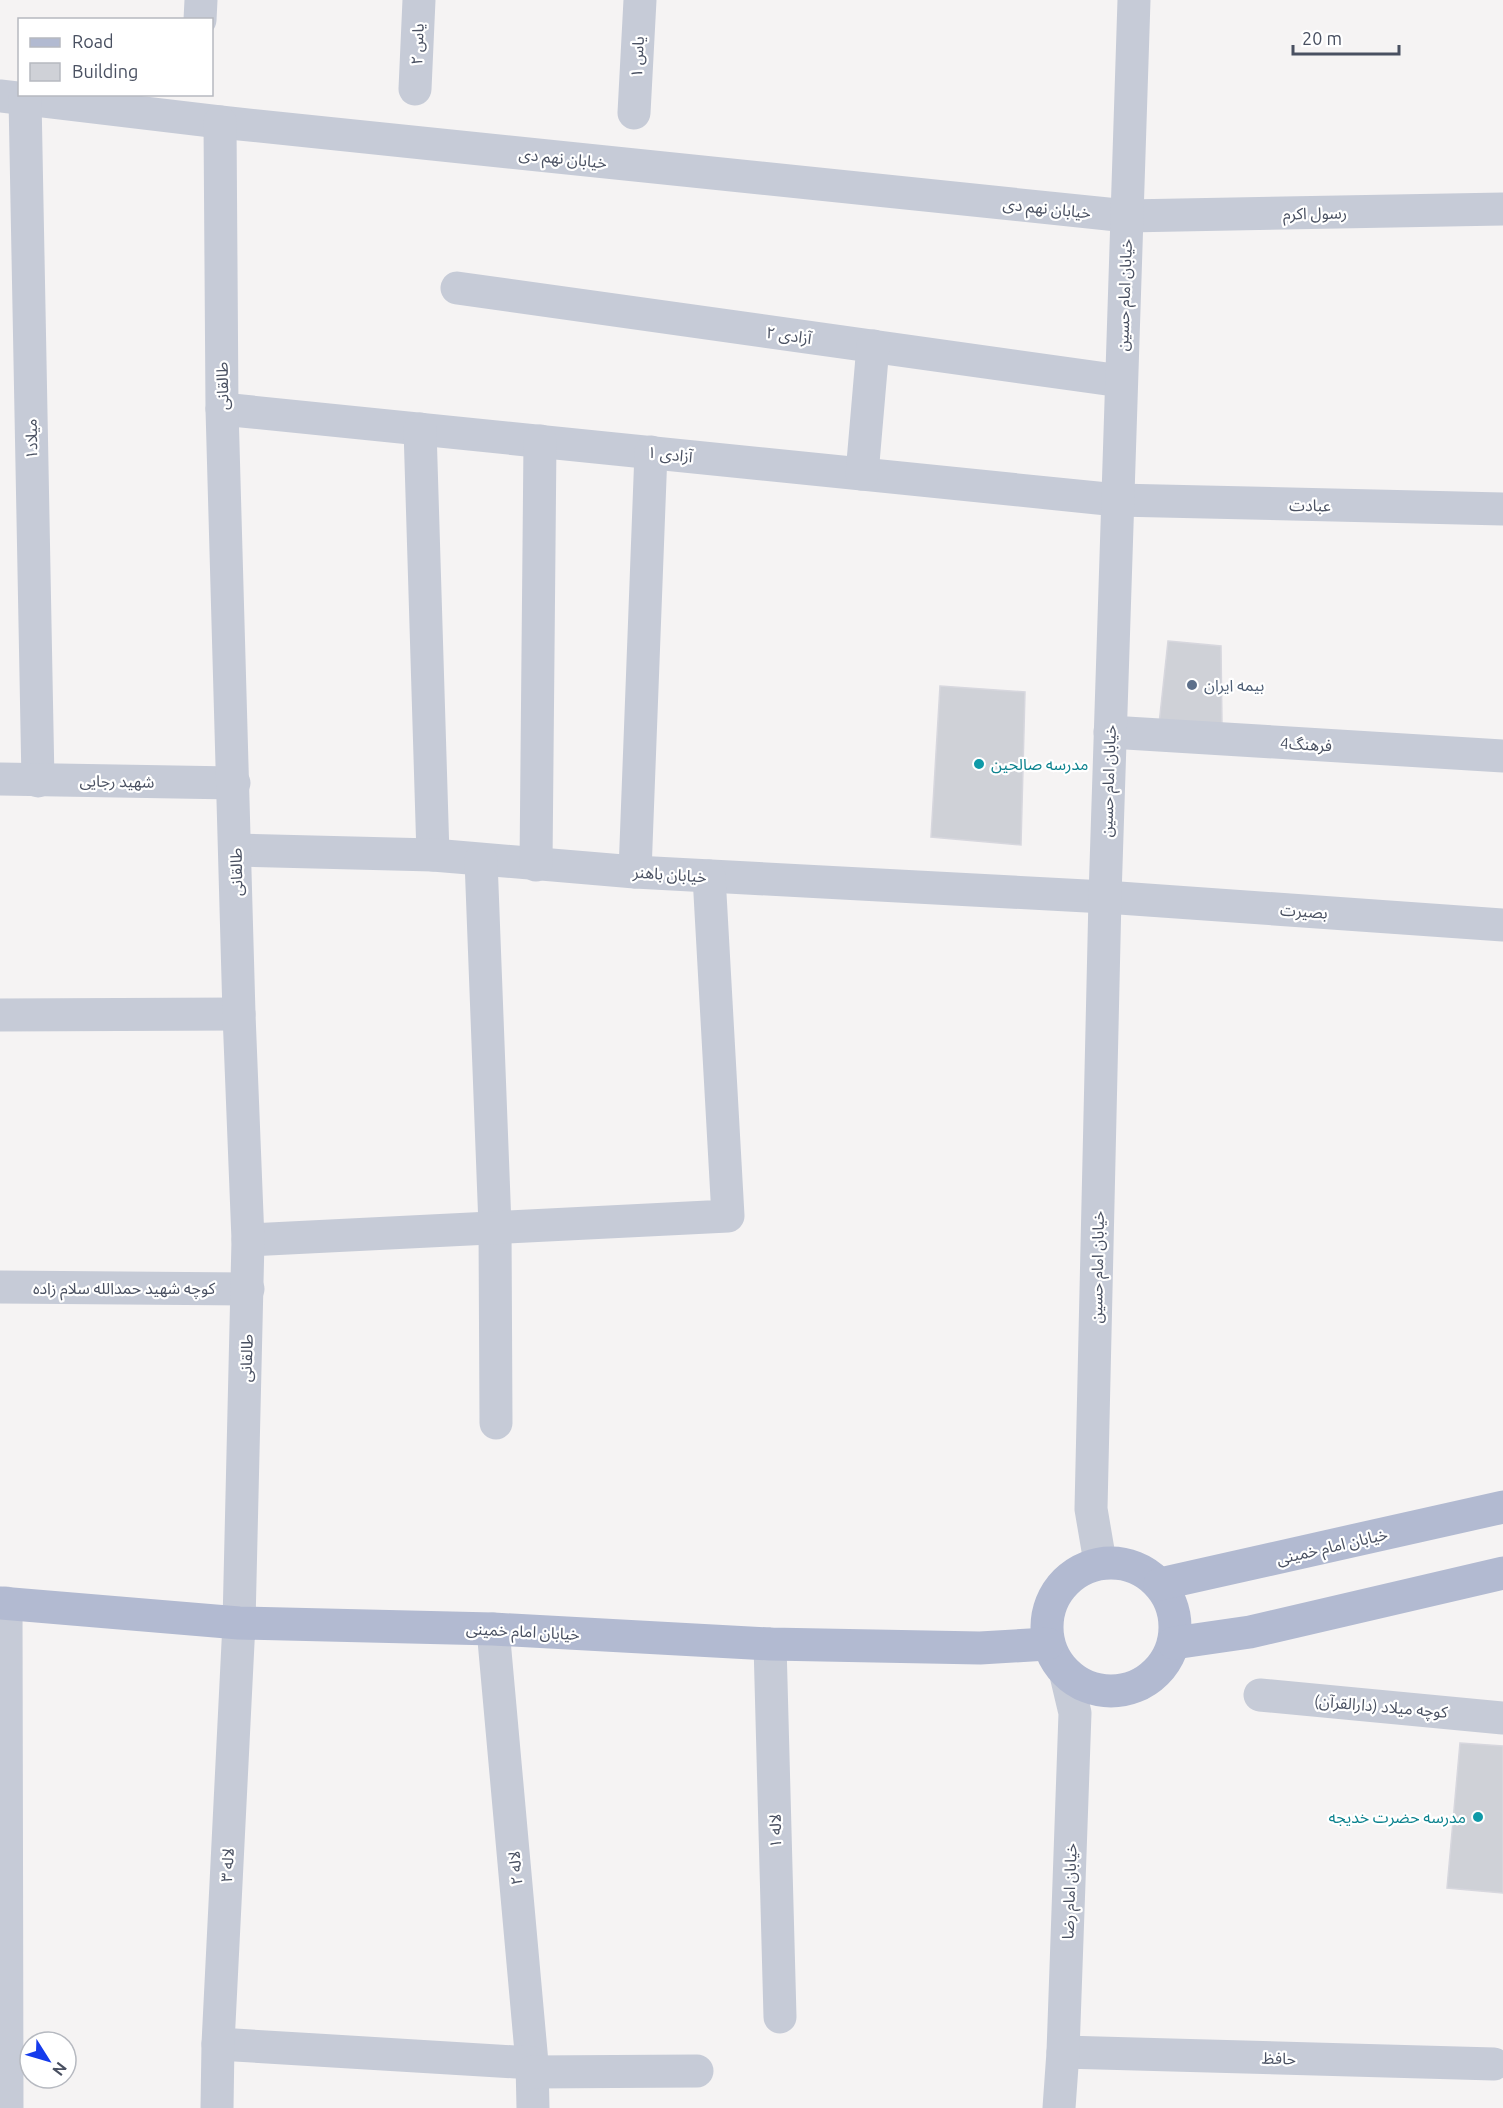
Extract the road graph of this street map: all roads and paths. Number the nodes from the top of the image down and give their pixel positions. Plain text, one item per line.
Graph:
1 (201, 0) edge
2 (419, 0) edge
3 (640, 0) edge
4 (1134, 0) edge
5 (200, 18) edge
6 (416, 88) dead end
7 (13, 97) edge
8 (203, 111) edge
9 (634, 113) dead end
10 (1503, 209) edge
11 (1127, 216) junction
12 (457, 288) dead end
13 (873, 346) junction
14 (1121, 381) junction
15 (222, 409) junction
16 (420, 429) junction
17 (540, 441) junction
18 (651, 452) junction
19 (862, 474) junction
20 (1117, 500) junction
21 (1503, 509) edge
22 (1110, 732) junction
23 (1503, 756) edge
24 (0, 779) edge
25 (38, 781) junction
26 (234, 783) junction
27 (236, 850) junction
28 (433, 855) junction
29 (481, 860) junction
30 (536, 865) junction
31 (635, 872) junction
32 (709, 876) junction
33 (1105, 897) junction
34 (1503, 925) edge
35 (239, 1014) junction
36 (0, 1015) edge
37 (495, 1226) junction
38 (248, 1240) junction
39 (0, 1287) edge
40 (248, 1289) junction
41 (496, 1423) dead end
42 (1503, 1507) edge
43 (1100, 1562) junction
44 (1503, 1573) edge
45 (1160, 1584) junction
46 (3, 1603) edge
47 (239, 1623) junction
48 (493, 1629) junction
49 (1174, 1643) junction
50 (770, 1644) junction
51 (1047, 1644) junction
52 (1066, 1675) junction
53 (1260, 1695) dead end
54 (1503, 1718) edge
55 (780, 2017) dead end
56 (218, 2044) junction
57 (1063, 2052) junction
58 (1494, 2064) dead end
59 (532, 2067) junction
60 (697, 2071) dead end
61 (6, 2108) edge
62 (217, 2108) edge
63 (533, 2108) edge
64 (1059, 2108) edge

1 - 5 street
2 - 6 street, یاس ۲
3 - 9 street, یاس ۱
4 - 11 street, خیابان امام حسین
7 - 8 street, خیابان نهم دی
7 - 25 street, میلاد۱
8 - 11 street, خیابان نهم دی
8 - 15 street, طالقانی
10 - 11 street, رسول اکرم
11 - 14 street, خیابان امام حسین
12 - 13 street, آزادی ۲
13 - 14 street, آزادی ۲
13 - 19 street
14 - 20 street, خیابان امام حسین
15 - 16 street, آزادی ۱
15 - 26 street, طالقانی
16 - 17 street, آزادی ۱
16 - 28 street
17 - 18 street, آزادی ۱
17 - 30 street
18 - 19 street, آزادی ۱
18 - 31 street
19 - 20 street, آزادی ۱
20 - 21 street, عبادت
20 - 22 street, خیابان امام حسین
22 - 23 street, فرهنگ4
22 - 33 street, خیابان امام حسین
24 - 25 street, شهید رجایی
25 - 26 street, شهید رجایی
26 - 27 street, طالقانی
27 - 28 street, خیابان باهنر
27 - 35 street, طالقانی
28 - 29 street, خیابان باهنر
29 - 30 street, خیابان باهنر
29 - 37 street
30 - 31 street, خیابان باهنر
31 - 32 street, خیابان باهنر
32 - 33 street, خیابان باهنر
32 - 37 street
33 - 34 street, بصیرت
33 - 43 street, خیابان امام حسین
35 - 36 street
35 - 38 street, طالقانی
37 - 38 street
37 - 41 street
38 - 40 street, طالقانی
39 - 40 street, کوچه شهید حمدالله سلام زاده
40 - 47 street, طالقانی
42 - 45 main road, خیابان امام خمینی
43 - 45 main road
43 - 51 main road
44 - 49 main road
45 - 49 main road
46 - 47 main road, خیابان امام خمینی
46 - 61 street
47 - 48 main road, خیابان امام خمینی
47 - 56 street, لاله ۳
48 - 50 main road, خیابان امام خمینی
48 - 59 street, لاله ۲
49 - 52 main road
50 - 51 main road, خیابان امام خمینی
50 - 55 street, لاله ۱
51 - 52 main road
52 - 57 street, خیابان امام رضا
53 - 54 street, کوچه میلاد (دارالقرآن)
56 - 59 street
56 - 62 street, لاله ۳
57 - 58 street, حافظ
57 - 64 street, خیابان امام رضا
59 - 60 street
59 - 63 street, لاله ۲

